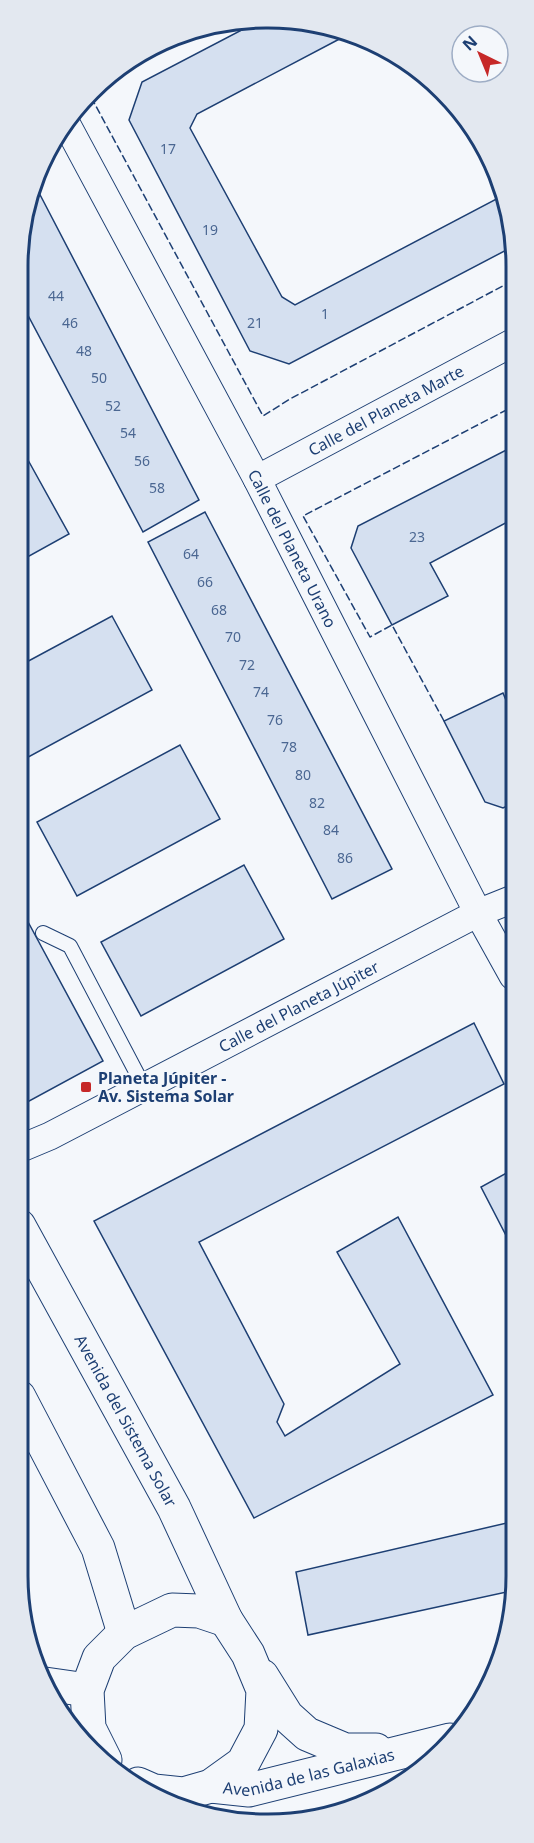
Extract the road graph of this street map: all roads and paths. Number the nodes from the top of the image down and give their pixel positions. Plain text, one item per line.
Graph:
1 (71, 132) edge
2 (506, 346) edge
3 (257, 479) junction
4 (506, 902) edge
5 (478, 913) junction
6 (43, 933) dead end
7 (506, 963) edge
8 (144, 1088) junction
9 (28, 1146) edge
10 (28, 1242) edge
11 (28, 1414) edge
12 (226, 1620) junction
13 (123, 1633) junction
14 (249, 1654) junction
15 (55, 1685) edge
16 (87, 1690) junction
17 (438, 1743) edge
18 (97, 1744) edge
19 (408, 1750) junction
20 (211, 1786) junction
21 (168, 1792) edge

1 - 3 street, Calle del Planeta Urano
2 - 3 street, Calle del Planeta Marte
3 - 5 street, Calle del Planeta Urano
4 - 5 street, Calle del Planeta Júpiter
5 - 7 street, Calle del Planeta Urano
5 - 8 street, Calle del Planeta Júpiter
6 - 8 lane
8 - 9 street, Calle del Planeta Júpiter
10 - 12 street, Avenida del Sistema Solar
11 - 13 street
12 - 13 street
12 - 14 street, Avenida del Sistema Solar
13 - 16 street
14 - 19 street, Avenida de las Galaxias
14 - 20 street
15 - 16 street
16 - 18 street
17 - 19 street, Avenida de las Galaxias
19 - 20 street, Avenida de las Galaxias
20 - 21 street

